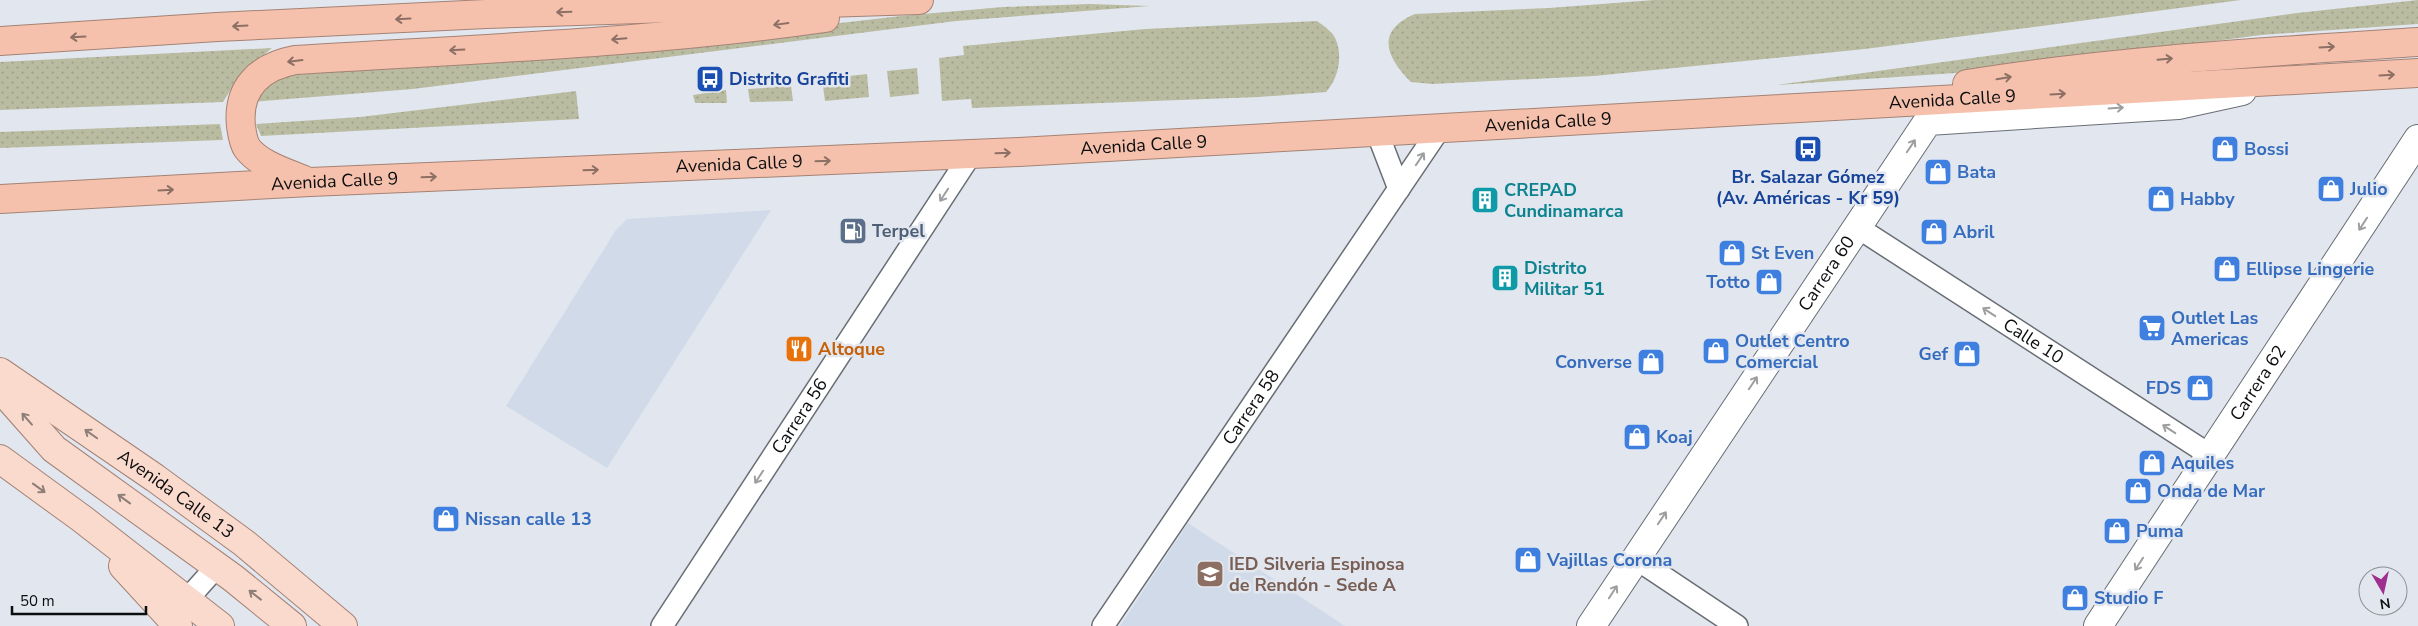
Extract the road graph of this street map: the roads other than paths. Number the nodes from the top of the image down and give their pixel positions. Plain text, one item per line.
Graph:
1 (919, 0) edge
2 (932, 0) edge
3 (773, 2) edge
4 (490, 7) edge
5 (0, 41) edge
6 (2418, 42) edge
7 (2418, 74) edge
8 (2286, 81) junction
9 (1818, 108) junction
10 (1928, 121) junction
11 (1440, 128) junction
12 (1378, 132) junction
13 (2418, 139) edge
14 (971, 154) junction
15 (310, 182) junction
16 (1399, 189) junction
17 (117, 192) junction
18 (0, 199) edge
19 (0, 218) edge
20 (1857, 227) junction
21 (0, 372) edge
22 (0, 388) edge
23 (2210, 455) junction
24 (0, 459) edge
25 (1635, 558) junction
26 (216, 566) junction
27 (176, 618) edge
28 (220, 626) edge
29 (292, 626) edge
30 (343, 626) edge
31 (662, 626) edge
32 (1103, 626) edge
33 (1591, 626) edge
34 (1737, 626) edge
35 (2098, 626) edge

1 - 3 highway
2 -> 15 highway
3 -> 4 highway
4 -> 5 highway
9 -> 6 highway
8 -> 7 highway, Avenida Calle 9
9 -> 8 highway, Avenida Calle 9
10 -> 8 street, Avenida Calle 9
9 - 10 highway
9 - 11 highway, Avenida Calle 9
20 -> 10 street, Carrera 60
11 - 12 highway, Avenida Calle 9
16 -> 11 street, Carrera 58
14 -> 12 highway, Avenida Calle 9
12 - 16 street
13 -> 23 street, Carrera 62
15 -> 14 highway, Avenida Calle 9
14 -> 31 street, Carrera 56
17 -> 15 highway, Avenida Calle 9
16 - 32 street, Carrera 58
17 - 18 highway, Avenida Calle 9
17 - 19 highway
23 -> 20 street, Calle 10
25 -> 20 street, Carrera 60
30 -> 21 main road, Avenida Calle 13
26 -> 22 main road, Avenida Calle 13
23 -> 35 street, Carrera 62
24 -> 27 main road
33 -> 25 street, Carrera 60
25 - 34 street
26 - 27 street
29 -> 26 main road, Avenida Calle 13
27 - 28 main road

